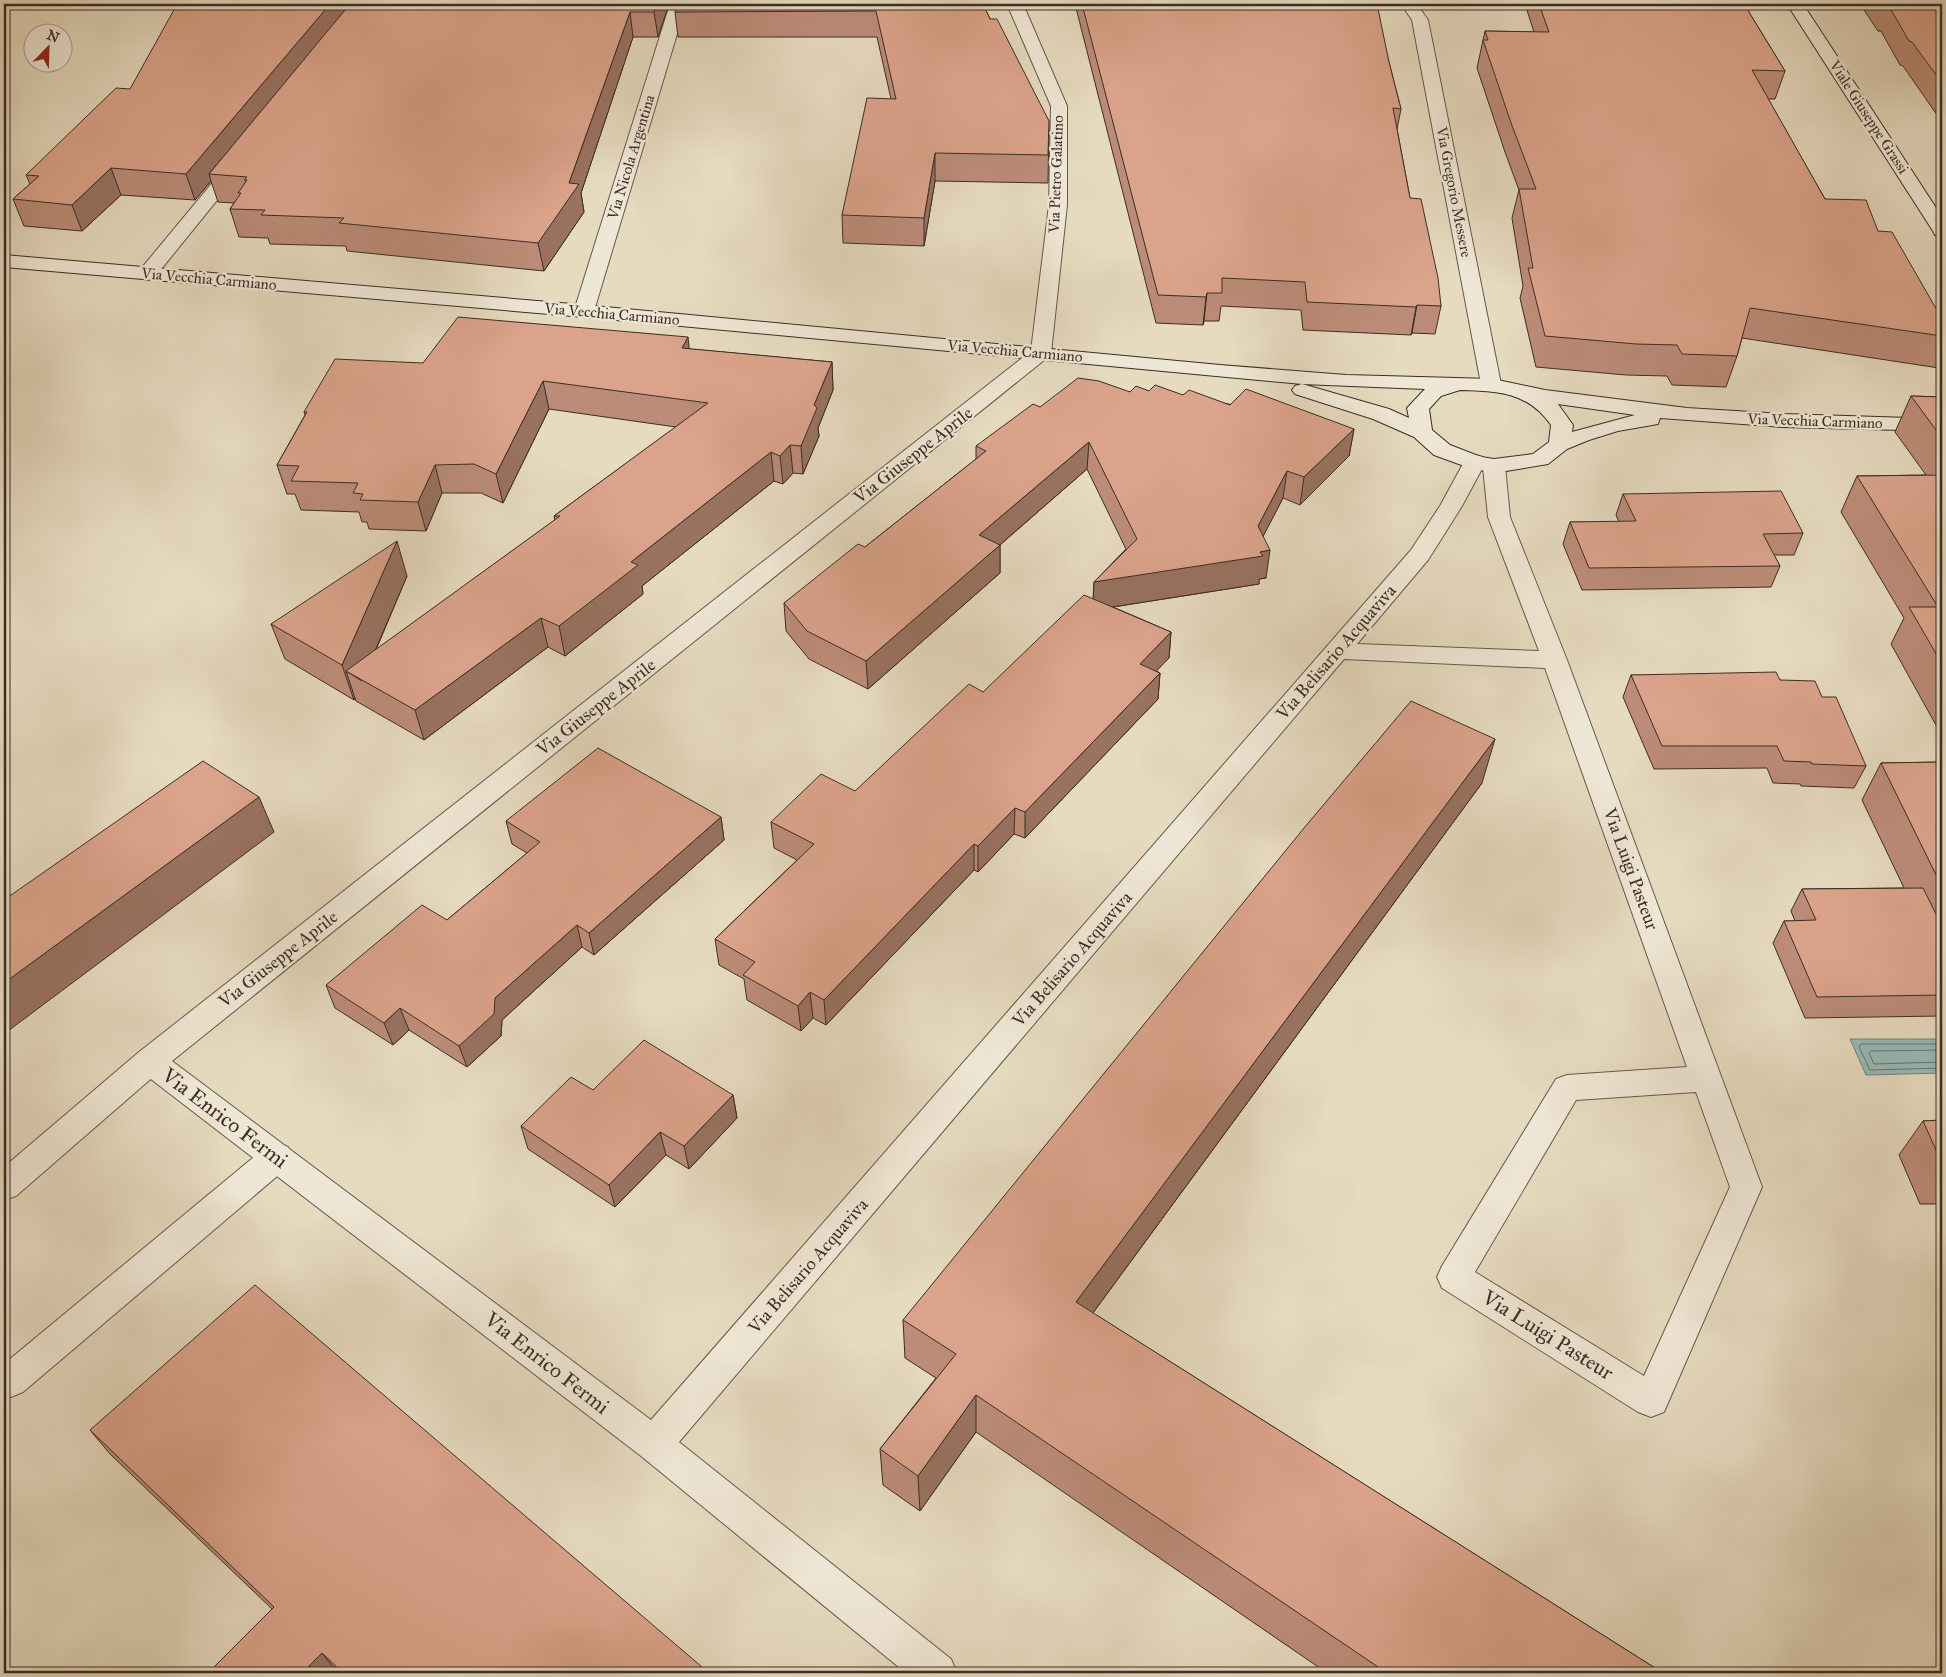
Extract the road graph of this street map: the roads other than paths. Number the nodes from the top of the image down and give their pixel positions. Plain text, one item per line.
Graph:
1 (678, 4) edge
2 (1015, 4) edge
3 (1409, 4) edge
4 (1795, 4) edge
5 (248, 150) edge
6 (1942, 230) edge
7 (4, 261) edge
8 (147, 274) junction
9 (584, 311) junction
10 (1041, 353) junction
11 (1220, 371) junction
12 (1458, 384) junction
13 (1491, 384) junction
14 (1525, 393) junction
15 (1688, 414) junction
16 (1942, 425) edge
17 (1422, 432) junction
18 (1559, 444) junction
19 (1484, 463) junction
20 (1337, 651) junction
21 (1555, 660) junction
22 (150, 1061) junction
23 (1707, 1078) junction
24 (277, 1157) junction
25 (4, 1186) edge
26 (4, 1373) edge
27 (654, 1444) junction
28 (937, 1673) edge

1 - 9 street, Via Nicola Argentina
2 - 10 street, Via Pietro Galatino
3 - 13 street, Via Gregorio Messere
4 - 6 street, Viale Giuseppe Grassi
5 - 8 street
7 - 8 street, Via Vecchia Carmiano
8 - 9 street, Via Vecchia Carmiano
9 - 10 street, Via Vecchia Carmiano
10 - 11 street, Via Vecchia Carmiano
10 - 22 street, Via Giuseppe Aprile
11 - 12 street, Via Vecchia Carmiano
11 - 17 street, Via Vecchia Carmiano
12 - 13 street, Via Vecchia Carmiano
12 - 17 street, Via Vecchia Carmiano
13 - 14 street, Via Vecchia Carmiano
14 - 15 street, Via Vecchia Carmiano
14 - 18 street, Via Vecchia Carmiano
15 - 16 street, Via Vecchia Carmiano
15 - 18 street, Via Vecchia Carmiano
17 - 19 street, Via Vecchia Carmiano
18 - 19 street, Via Vecchia Carmiano
19 - 20 street, Via Belisario Acquaviva
19 - 21 street, Via Luigi Pasteur
20 - 21 street
20 - 27 street, Via Belisario Acquaviva
21 - 23 street, Via Luigi Pasteur
22 - 24 street, Via Enrico Fermi
22 - 25 street, Via Giuseppe Aprile
23 - 23 street, Via Luigi Pasteur
24 - 26 street
24 - 27 street, Via Enrico Fermi
27 - 28 street, Via Enrico Fermi

